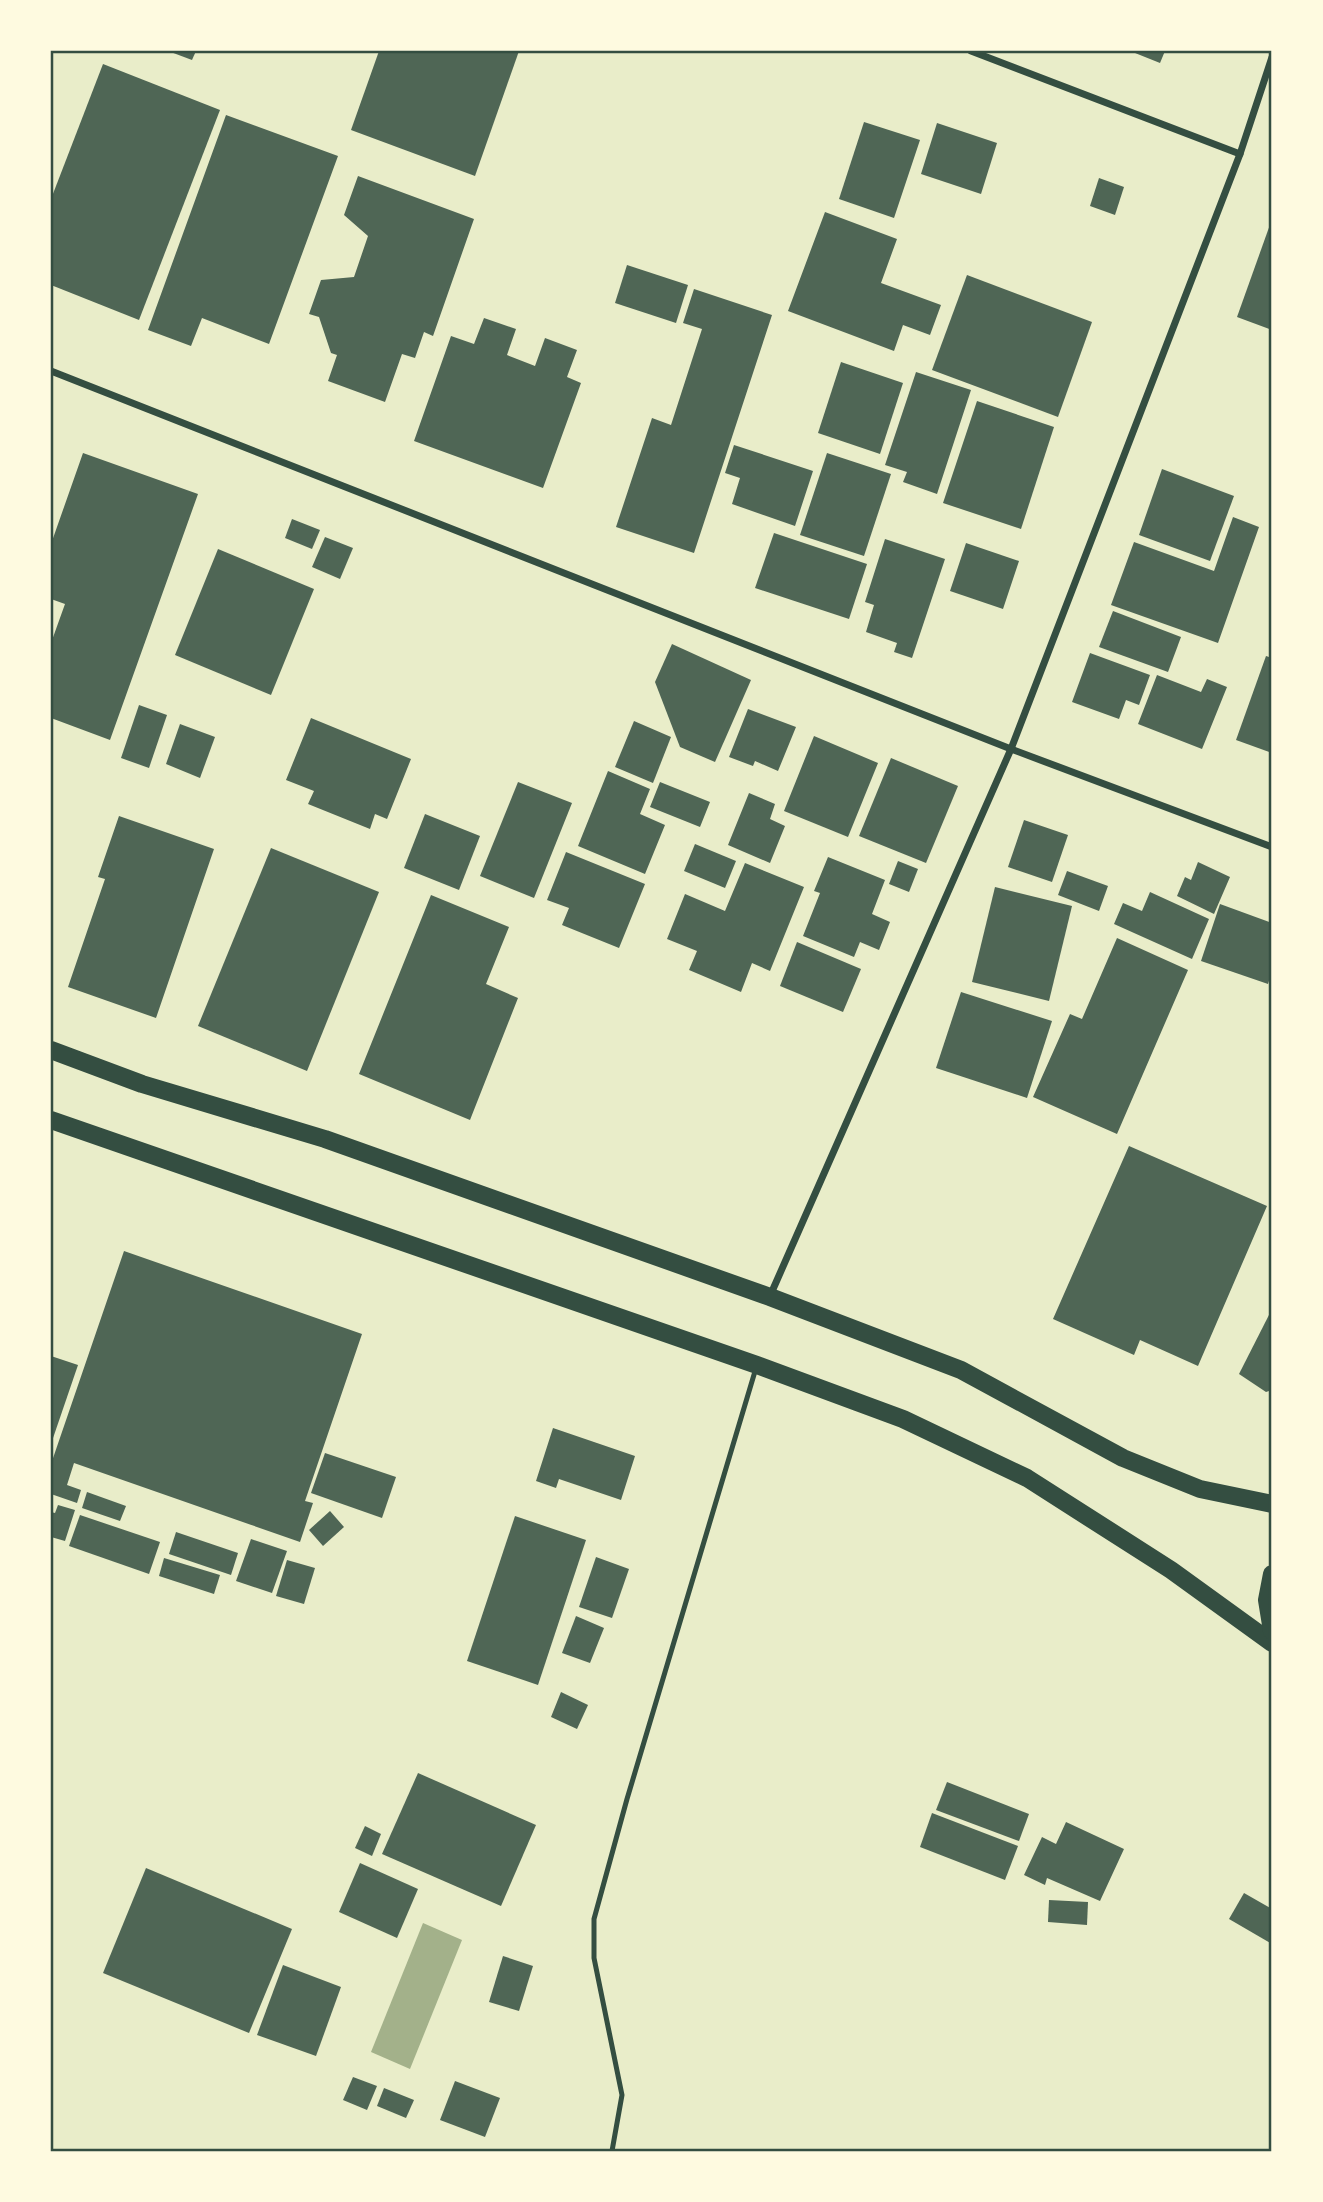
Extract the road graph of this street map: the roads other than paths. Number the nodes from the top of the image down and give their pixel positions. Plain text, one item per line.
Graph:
1 (971, 51) edge
2 (1272, 57) edge
3 (1240, 155) junction
4 (51, 372) edge
5 (1011, 749) junction
6 (1272, 847) edge
7 (51, 1050) edge
8 (51, 1120) edge
9 (770, 1297) junction
10 (757, 1365) junction
11 (1272, 1504) edge
12 (1272, 1574) edge
13 (1272, 1631) edge
14 (1272, 1643) edge
15 (612, 2151) edge

1 - 3 street
2 - 3 street
3 - 5 street
4 - 5 street
5 - 6 street
5 - 9 street
7 - 9 main road
8 - 10 main road
9 - 11 main road
10 - 14 main road
10 - 15 lane
12 - 13 main road

